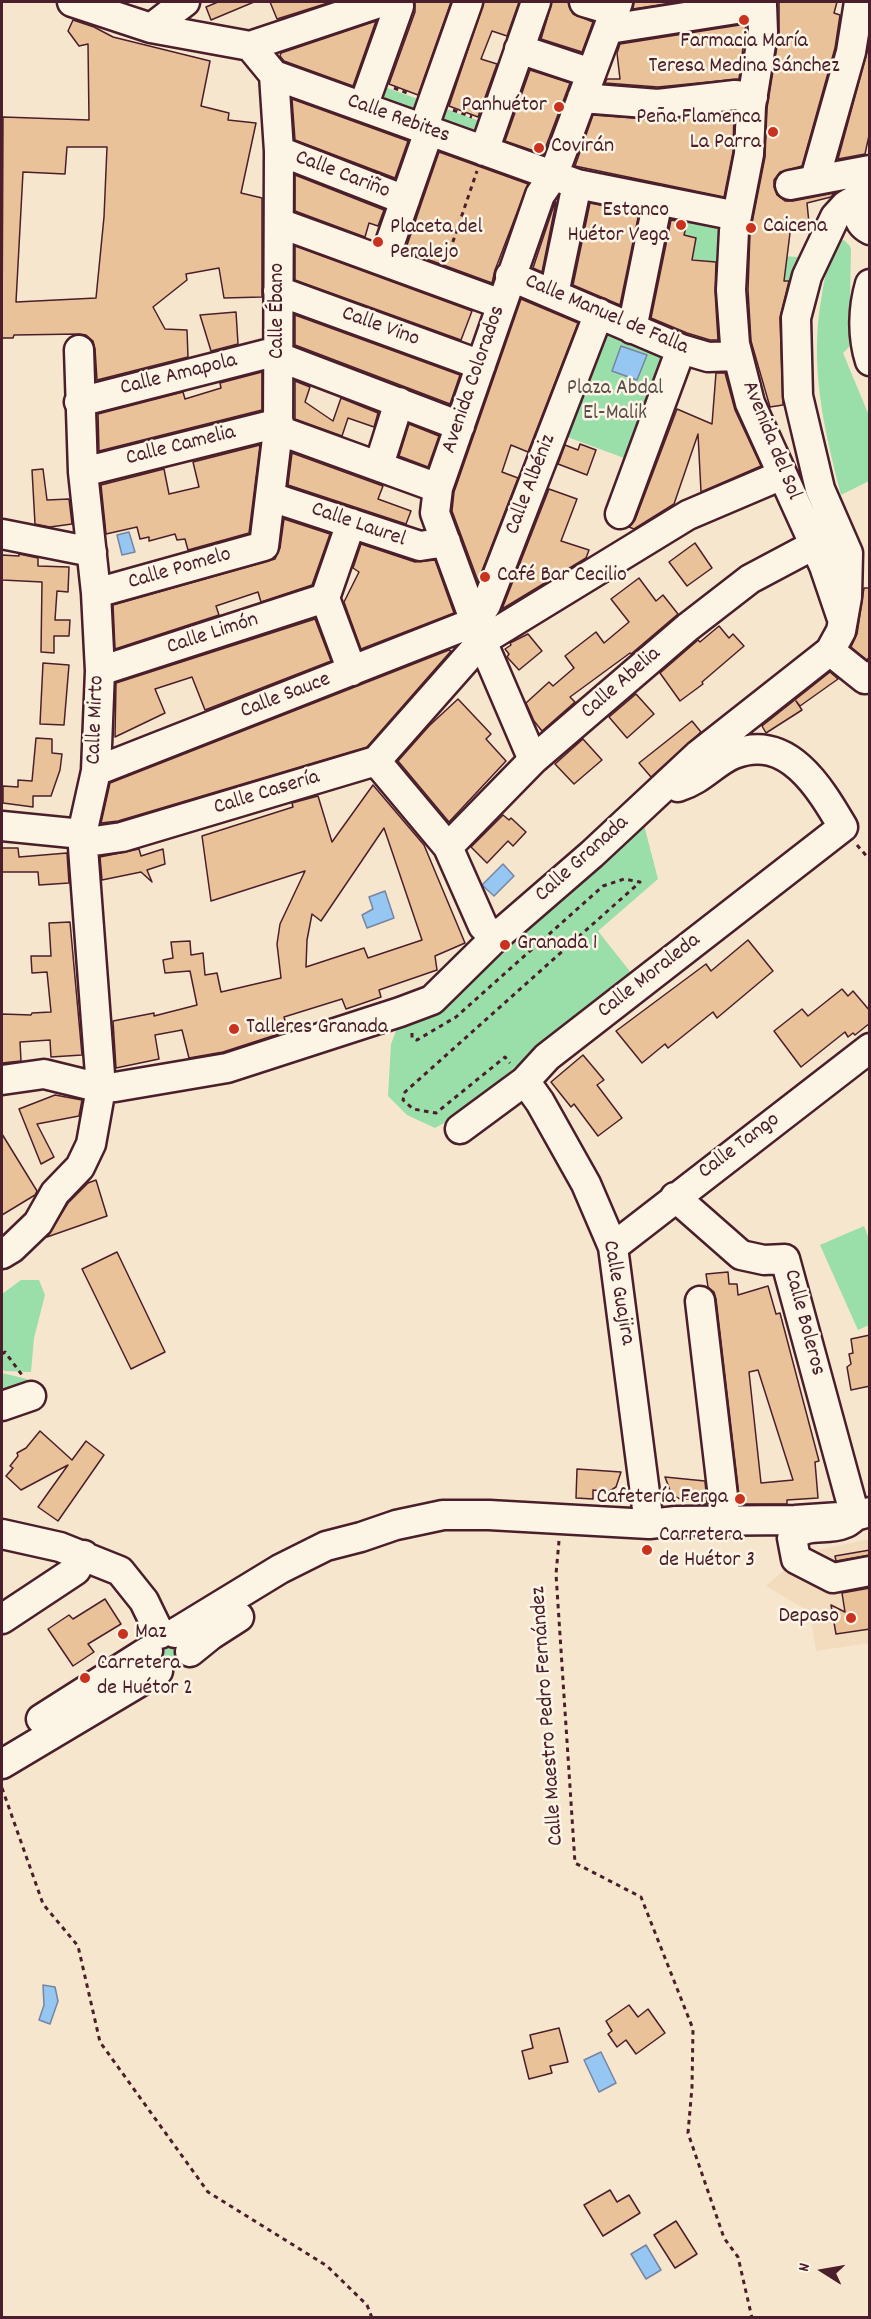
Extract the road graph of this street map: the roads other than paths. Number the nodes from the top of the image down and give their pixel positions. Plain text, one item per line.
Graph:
1 (185, 2) edge
2 (468, 2) edge
3 (536, 2) edge
4 (584, 2) edge
5 (859, 2) edge
6 (80, 3) edge
7 (391, 4) edge
8 (614, 14) edge
9 (151, 28) junction
10 (250, 46) junction
11 (519, 49) junction
12 (274, 75) junction
13 (586, 86) junction
14 (753, 97) junction
15 (363, 107) junction
16 (426, 130) junction
17 (279, 151) junction
18 (484, 151) junction
19 (870, 170) edge
20 (565, 180) junction
21 (405, 200) junction
22 (658, 201) junction
23 (868, 208) edge
24 (737, 216) junction
25 (279, 223) junction
26 (384, 260) junction
27 (510, 276) junction
28 (870, 284) edge
29 (278, 291) junction
30 (554, 294) junction
31 (501, 304) junction
32 (599, 313) junction
33 (632, 330) junction
34 (681, 349) junction
35 (79, 350) dead end
36 (278, 354) junction
37 (738, 356) junction
38 (870, 361) edge
39 (482, 365) junction
40 (79, 402) junction
41 (399, 402) junction
42 (459, 426) junction
43 (278, 427) junction
44 (379, 465) junction
45 (82, 472) junction
46 (782, 475) junction
47 (438, 488) junction
48 (271, 497) junction
49 (620, 514) dead end
50 (351, 523) junction
51 (2, 534) edge
52 (446, 542) junction
53 (814, 545) junction
54 (264, 546) joint
55 (92, 552) junction
56 (96, 593) junction
57 (325, 598) junction
58 (843, 621) junction
59 (479, 631) junction
60 (830, 651) junction
61 (100, 671) junction
62 (352, 671) junction
63 (870, 676) edge
64 (533, 760) junction
65 (376, 761) junction
66 (96, 771) junction
67 (660, 792) junction
68 (2, 826) edge
69 (82, 834) junction
70 (448, 847) junction
71 (495, 938) junction
72 (870, 1048) edge
73 (2, 1080) edge
74 (525, 1081) junction
75 (101, 1088) junction
76 (460, 1129) dead end
77 (675, 1197) junction
78 (613, 1247) junction
79 (2, 1254) edge
80 (700, 1301) dead end
81 (26, 1386) road end
82 (2, 1406) edge
83 (865, 1519) edge
84 (726, 1522) junction
85 (649, 1524) junction
86 (2, 1534) edge
87 (792, 1538) junction
88 (84, 1555) junction
89 (870, 1571) edge
90 (2, 1619) edge
91 (166, 1648) junction
92 (2, 1745) edge
93 (2, 1764) edge

1 - 9 street
2 - 16 street
3 - 11 street
4 - 8 street
5 - 19 street
6 - 9 street
7 - 10 street
7 - 15 street
8 - 13 street, Avenida Colorados
8 - 14 street, Avenida del Sol
9 - 10 street
10 - 12 street
11 - 13 street
11 - 18 street
12 - 15 street, Calle Rebites
12 - 17 street, Calle Ébano
13 - 14 street
13 - 20 street, Avenida Colorados
14 - 24 street, Avenida del Sol
15 - 16 street, Calle Rebites
16 - 18 street, Calle Rebites
16 - 21 street
17 - 21 street, Calle Cariño
17 - 25 street, Calle Ébano
18 - 20 street, Calle Rebites
20 - 22 street, Calle Rebites
20 - 27 street, Avenida Colorados
20 - 30 street
21 - 26 street
22 - 24 street, Calle Rebites
22 - 33 street
23 - 58 street, Calle Granada
24 - 37 street, Avenida del Sol
25 - 26 street
25 - 29 street, Calle Ébano
26 - 31 street
27 - 30 street, Calle Manuel de Falla
27 - 31 street, Avenida Colorados
28 - 38 street
29 - 36 street, Calle Ébano
29 - 39 street, Calle Vino
30 - 32 street, Calle Manuel de Falla
31 - 39 street, Avenida Colorados
32 - 33 street, Calle Manuel de Falla
32 - 59 street, Calle Albéniz
33 - 34 street, Calle Manuel de Falla
34 - 37 street, Calle Manuel de Falla
34 - 49 street
35 - 40 street, Calle Mirto
36 - 40 street, Calle Amapola
36 - 41 street
36 - 43 street, Calle Ébano
37 - 46 street, Avenida del Sol
39 - 42 street, Avenida Colorados
40 - 45 street, Calle Mirto
41 - 42 street
41 - 44 street
42 - 47 street, Avenida Colorados
43 - 44 street
43 - 45 street, Calle Camelia
43 - 48 street, Calle Ébano
44 - 47 street
45 - 55 street, Calle Mirto
46 - 53 street, Avenida del Sol
46 - 59 street
47 - 52 street, Avenida Colorados
48 - 50 street, Calle Laurel
48 - 54 street, Calle Ébano
50 - 52 street, Calle Laurel
50 - 57 street
51 - 55 street
52 - 59 street, Avenida Colorados
53 - 58 street, Avenida del Sol
53 - 64 street, Calle Abelia
54 - 56 street, Calle Pomelo
55 - 56 street, Calle Mirto
56 - 61 street, Calle Mirto
57 - 61 street, Calle Limón
57 - 62 street
58 - 60 street, Calle Granada
59 - 62 street, Calle Sauce
59 - 64 street, Avenida Colorados
59 - 65 street
60 - 63 street
60 - 67 street, Calle Granada
61 - 66 street, Calle Mirto
62 - 66 street, Calle Sauce
64 - 70 street, Calle Abelia
65 - 69 street, Calle Casería
65 - 70 street
66 - 69 street, Calle Mirto
67 - 71 street, Calle Granada
67 - 74 street, Calle Moraleda
68 - 69 street, Calle Casería
69 - 75 street, Calle Mirto
70 - 71 street
71 - 75 street, Calle Granada
72 - 77 street, Calle Tango
73 - 75 street
74 - 76 street, Calle Moraleda
74 - 78 street, Calle Guajira
75 - 79 street
77 - 78 street, Calle Tango
77 - 83 street, Calle Boleros
78 - 85 street, Calle Guajira
80 - 84 street
81 - 82 street
83 - 84 street
83 - 87 street
84 - 85 street
85 - 87 street
85 - 91 street
86 - 88 street
87 - 89 street
88 - 90 street
88 - 91 street
91 - 92 street
91 - 93 street

